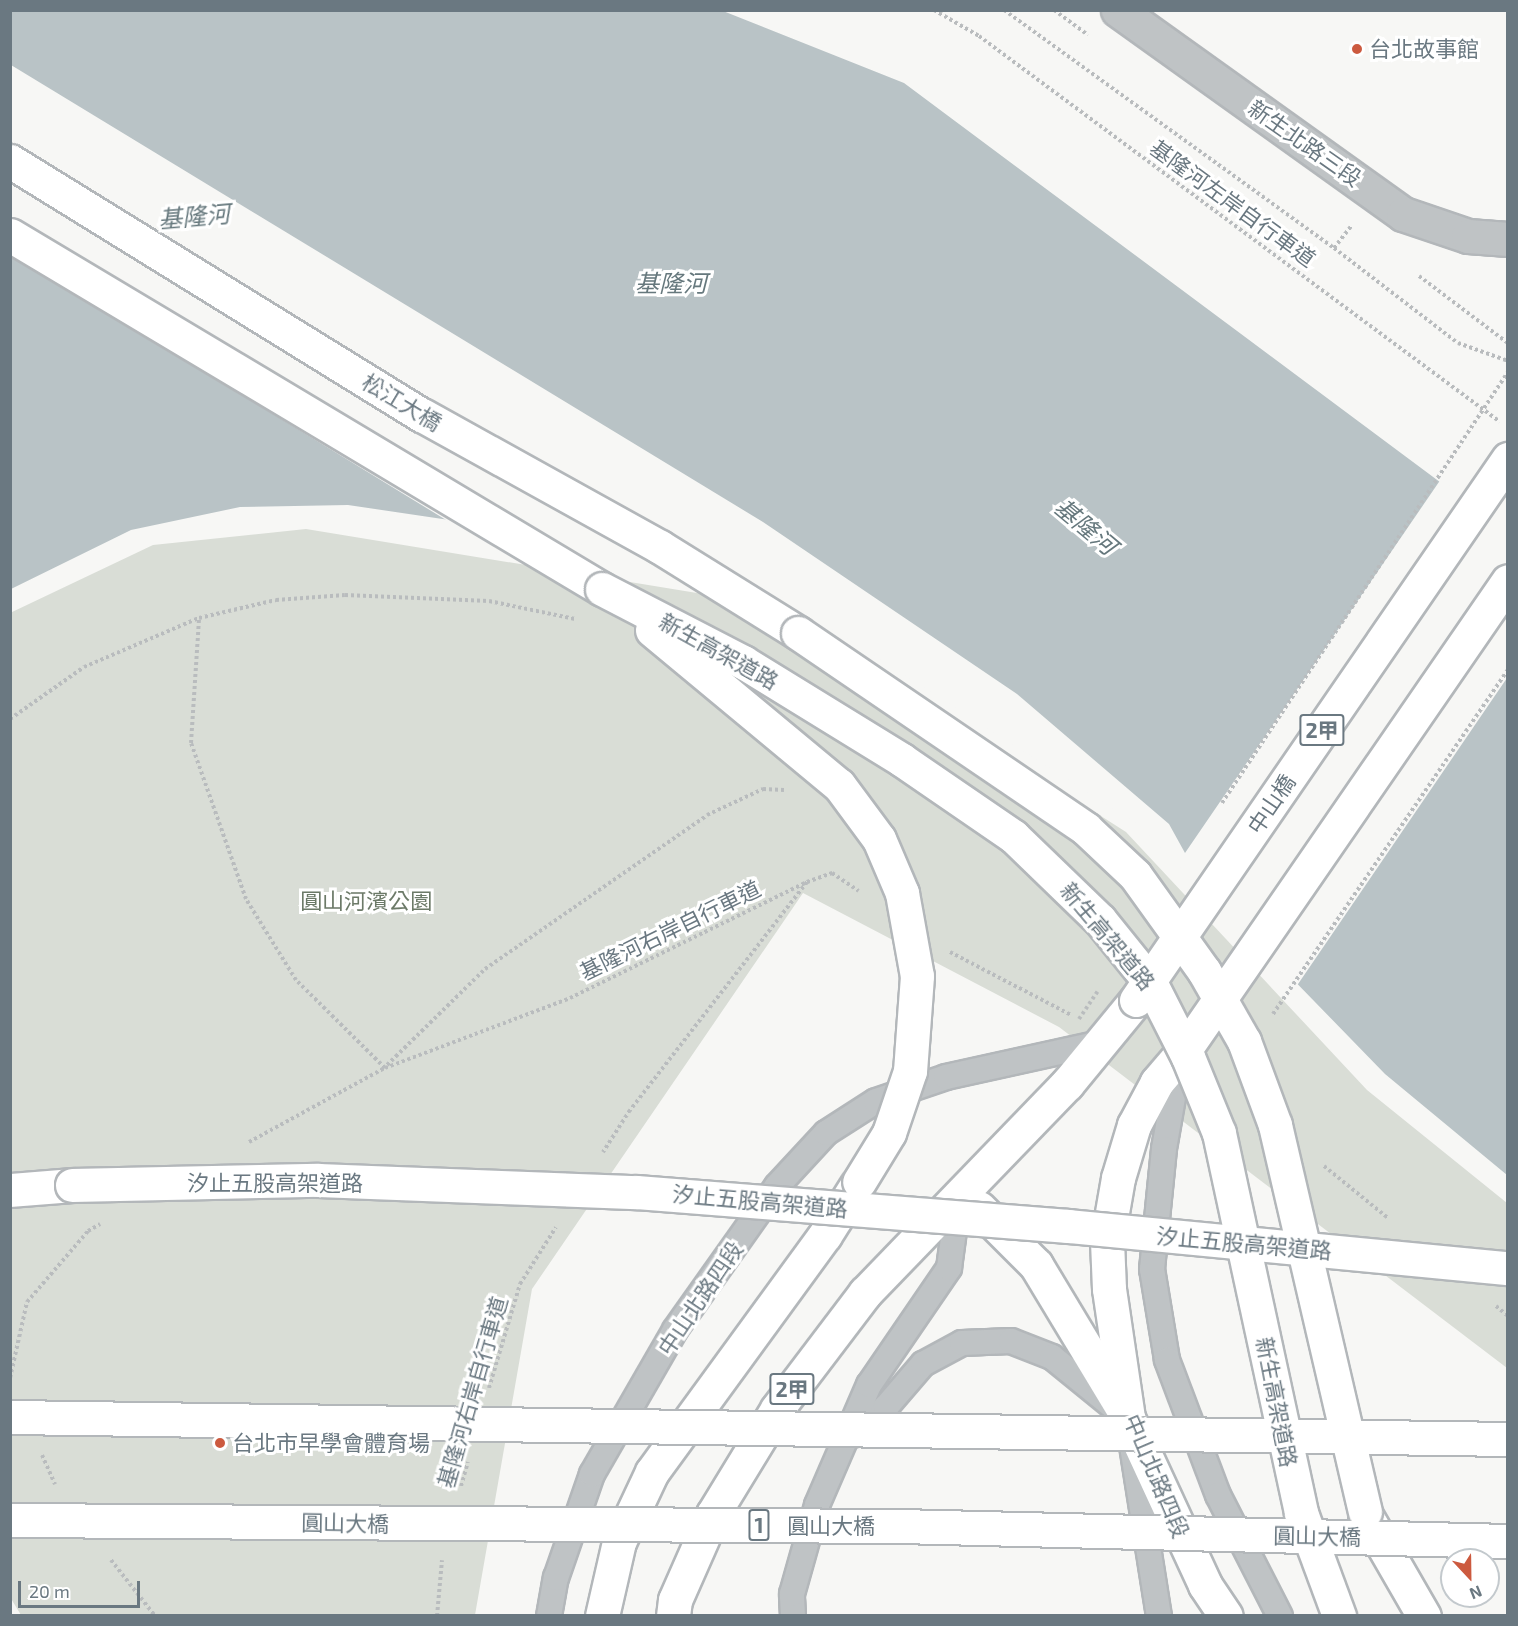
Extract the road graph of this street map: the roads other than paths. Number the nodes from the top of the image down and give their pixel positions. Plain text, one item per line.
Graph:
1 (1118, 10) edge
2 (10, 161) edge
3 (10, 235) edge
4 (1508, 239) edge
5 (1508, 459) edge
6 (1508, 581) edge
7 (602, 589) junction
8 (1100, 1043) junction
9 (1183, 1053) junction
10 (10, 1190) edge
11 (959, 1194) junction
12 (1508, 1268) edge
13 (10, 1417) edge
14 (1128, 1418) junction
15 (849, 1438) junction
16 (1508, 1439) edge
17 (1365, 1512) junction
18 (10, 1520) edge
19 (1508, 1540) edge
20 (549, 1616) edge
21 (602, 1616) edge
22 (673, 1616) edge
23 (793, 1616) edge
24 (1159, 1616) edge
25 (1226, 1616) edge
26 (1280, 1616) edge
27 (1339, 1616) edge
28 (1398, 1616) edge
29 (1424, 1616) edge

1 - 4 street, 新生北路三段
2 - 17 main road, 松江大橋, bridge
3 - 7 main road
5 - 8 main road, 中山橋 / 2甲, bridge
6 - 9 main road, bridge
7 - 21 main road, bridge
7 - 27 main road, 新生高架道路, bridge
8 - 11 main road, 2甲
8 - 20 lane, 中山北路四段
9 - 14 main road, 中山北路四段
9 - 26 lane
10 - 12 main road, 汐止五股高架道路, bridge
11 - 14 main road
11 - 15 lane
11 - 22 main road, 2甲
13 - 16 main road, bridge
14 - 15 lane
14 - 24 lane
14 - 25 main road, 中山北路四段
15 - 23 lane
17 - 28 main road
17 - 29 main road
18 - 19 main road, 圓山大橋 / 1, bridge

